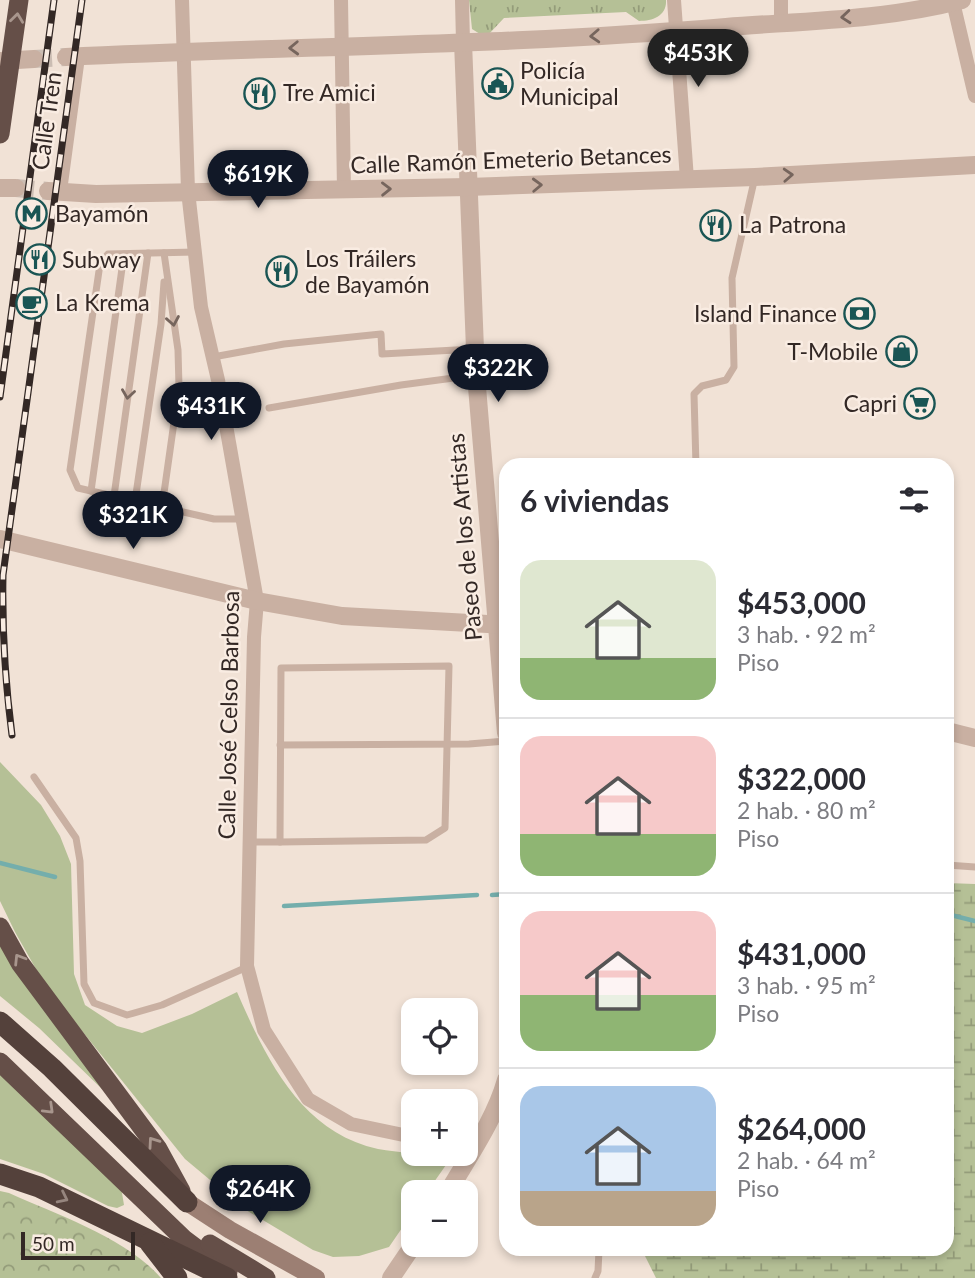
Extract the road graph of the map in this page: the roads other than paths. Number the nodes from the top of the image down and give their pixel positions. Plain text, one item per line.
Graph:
1 (19, 0) edge
2 (182, 0) edge
3 (341, 0) edge
4 (462, 0) edge
5 (674, 0) edge
6 (781, 0) edge
7 (958, 1) edge
8 (892, 7) edge
9 (781, 23) junction
10 (676, 32) junction
11 (463, 42) junction
12 (342, 46) junction
13 (183, 52) junction
14 (72, 57) joint
15 (34, 59) tunnel mouth
16 (6, 60) edge
17 (975, 96) edge
18 (0, 134) edge
19 (975, 165) edge
20 (755, 177) junction
21 (687, 179) junction
22 (468, 187) junction
23 (344, 190) junction
24 (54, 191) joint
25 (188, 191) junction
26 (148, 253) junction
27 (164, 253) junction
28 (195, 253) junction
29 (124, 254) junction
30 (475, 349) junction
31 (213, 357) junction
32 (476, 375) junction
33 (269, 408) dead end
34 (696, 458) edge
35 (91, 491) junction
36 (114, 496) junction
37 (135, 501) junction
38 (162, 507) junction
39 (243, 519) junction
40 (0, 539) edge
41 (257, 601) junction
42 (499, 604) edge
43 (499, 624) edge
44 (954, 733) edge
45 (975, 738) edge
46 (499, 741) edge
47 (447, 744) junction
48 (280, 745) junction
49 (34, 777) dead end
50 (250, 842) junction
51 (280, 842) junction
52 (954, 866) edge
53 (975, 867) edge
54 (0, 927) edge
55 (247, 966) junction
56 (0, 1022) edge
57 (0, 1062) edge
58 (499, 1097) edge
59 (478, 1132) edge
60 (401, 1134) edge
61 (109, 1166) junction
62 (0, 1174) edge
63 (187, 1202) junction
64 (147, 1239) junction
65 (599, 1256) edge
66 (405, 1257) edge
67 (177, 1278) edge
68 (227, 1278) edge
69 (236, 1278) edge
70 (267, 1278) edge
71 (316, 1278) edge
72 (391, 1278) edge
73 (595, 1278) edge

16 -> 1 highway
2 - 13 street, Calle José Celso Barbosa
3 - 12 street
4 - 11 street, Paseo de los Artistas
5 - 10 street
6 - 9 street
7 - 8 street
7 - 17 street
8 -> 9 street
9 - 10 street
10 -> 11 street
10 - 21 street
11 - 12 street
11 - 22 street, Paseo de los Artistas
12 -> 13 street
12 - 23 street
13 - 14 street
13 - 25 street, Calle José Celso Barbosa
14 - 24 street, Calle Tren
15 - 16 street
16 - 18 highway
20 -> 19 street, Calle Ramón Emeterio Betances
20 - 21 street, Calle Ramón Emeterio Betances
20 - 34 lane
22 -> 21 street, Calle Ramón Emeterio Betances
23 -> 22 street, Calle Ramón Emeterio Betances
22 - 30 street, Paseo de los Artistas
23 - 25 street, Calle Ramón Emeterio Betances
24 - 25 street, Calle Ramón Emeterio Betances
25 - 28 street, Calle José Celso Barbosa
26 - 27 lane
26 - 29 lane
26 -> 36 lane
27 - 28 lane
27 - 37 lane
27 -> 38 lane
28 - 31 street, Calle José Celso Barbosa
29 - 35 lane
29 - 35 lane
30 - 31 lane
30 - 32 street, Paseo de los Artistas
31 - 39 street, Calle José Celso Barbosa
32 - 33 lane
32 - 42 street, Paseo de los Artistas
35 - 36 lane
36 - 37 lane
37 - 38 lane
38 - 39 lane
39 - 41 street, Calle José Celso Barbosa
40 - 41 street
41 - 43 street
41 - 50 street, Calle José Celso Barbosa
44 - 45 street
46 - 47 lane
47 - 48 lane
47 - 48 lane
47 - 51 lane
48 - 51 lane
49 - 55 lane
50 - 51 lane
50 - 55 street, Calle José Celso Barbosa
52 - 53 lane
63 -> 54 highway
55 - 60 street, Calle José Celso Barbosa
56 - 63 highway
57 -> 61 highway
58 - 59 street
61 - 69 highway
61 - 70 highway
62 -> 64 highway
63 - 71 main road
64 - 67 highway
64 - 68 highway
65 - 73 lane
66 - 72 street

